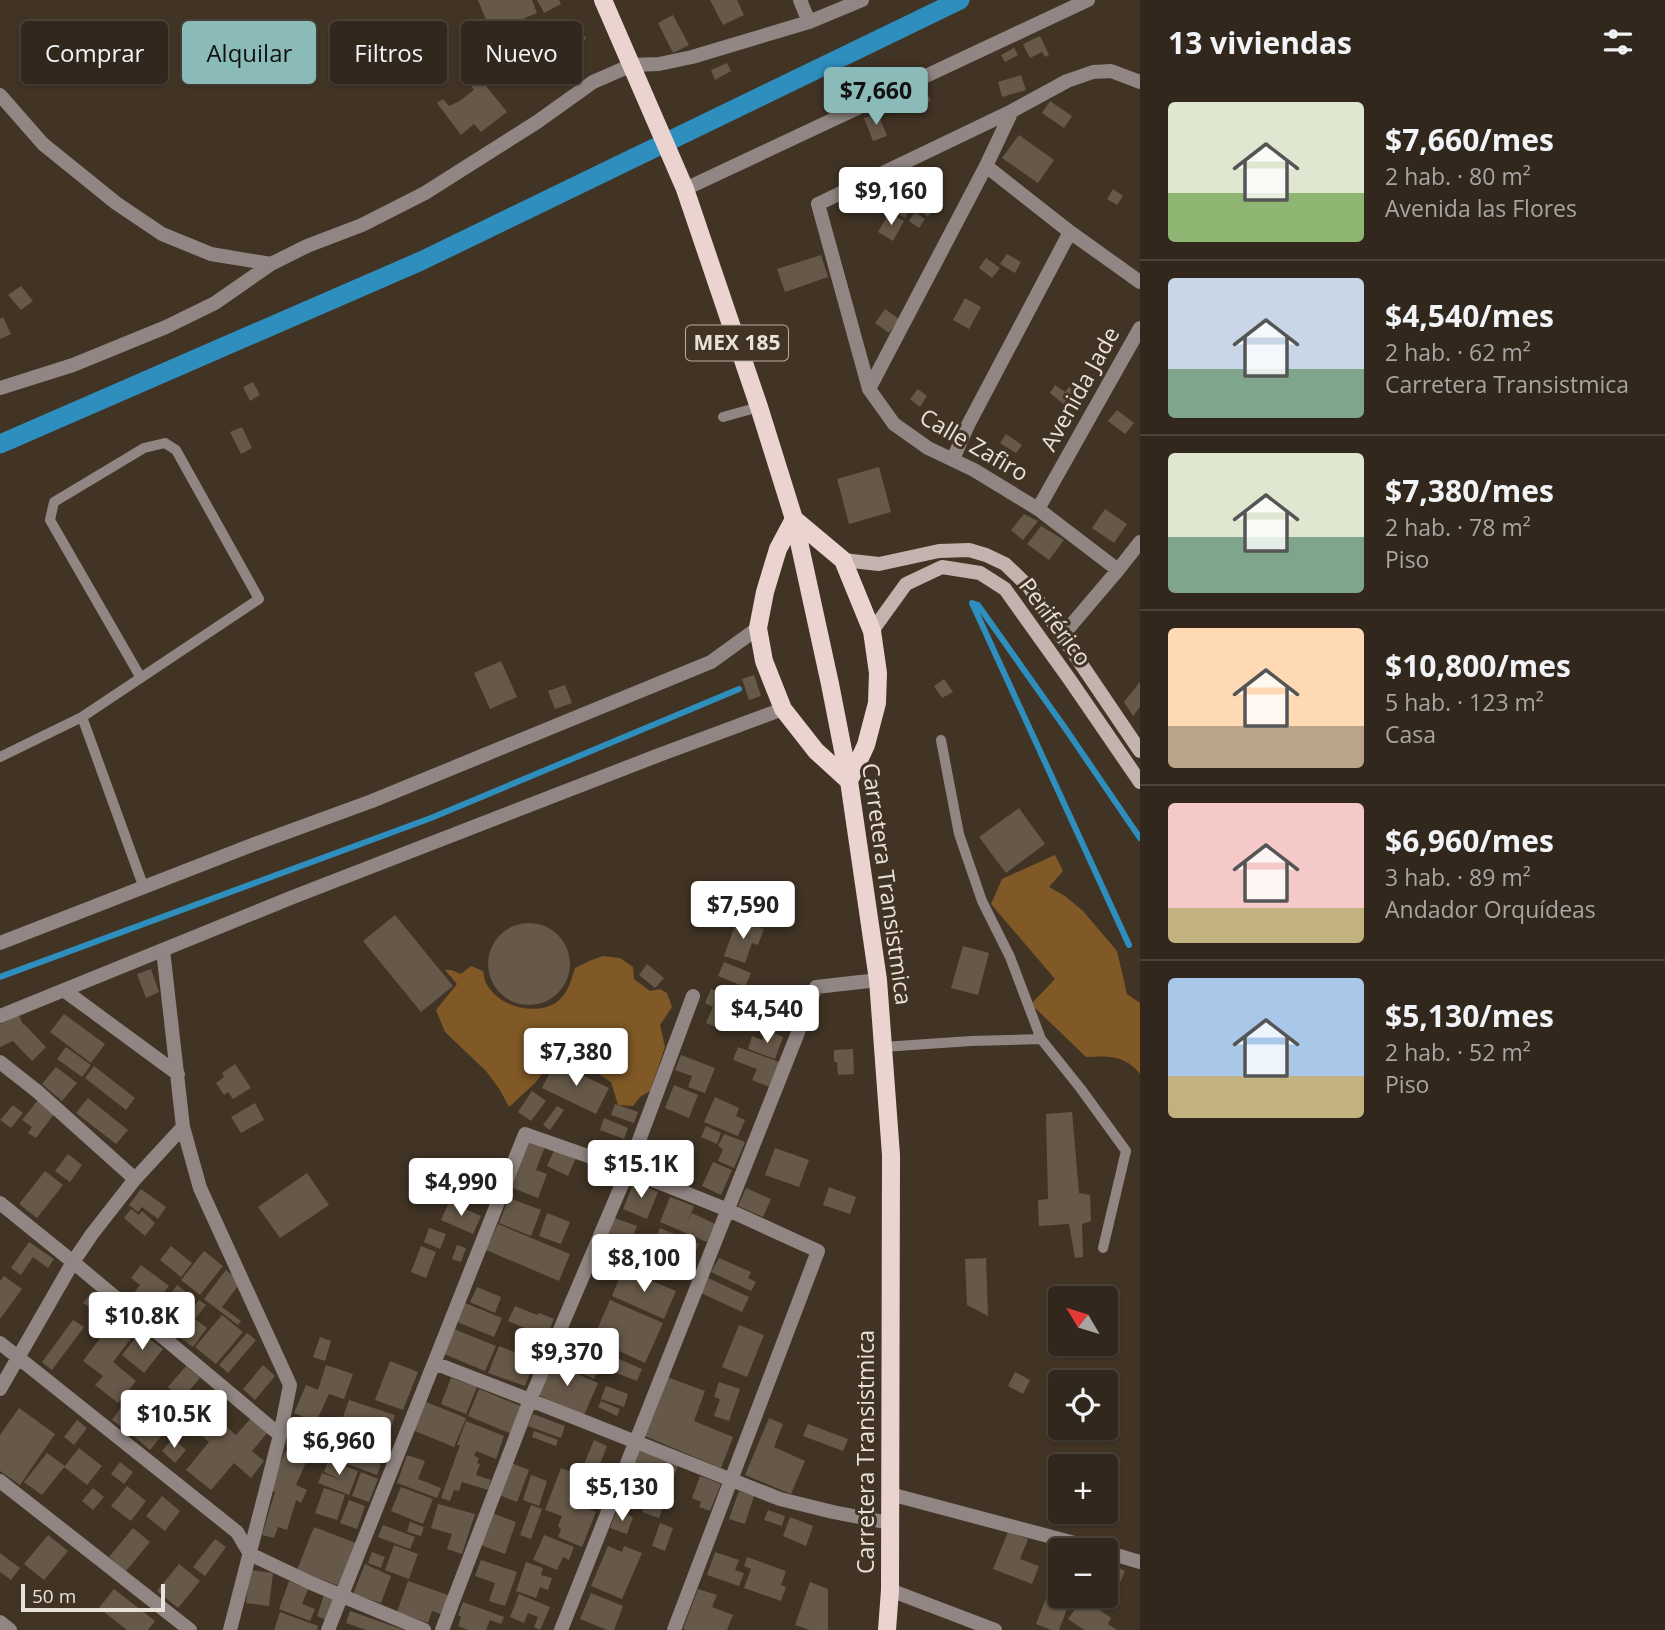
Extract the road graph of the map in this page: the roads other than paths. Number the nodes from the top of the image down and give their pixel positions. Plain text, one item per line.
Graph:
1 (603, 0) edge
2 (800, 0) edge
3 (862, 0) edge
4 (1088, 0) edge
5 (809, 22) junction
6 (632, 65) junction
7 (1140, 82) edge
8 (0, 95) edge
9 (1012, 111) junction
10 (986, 166) junction
11 (685, 189) junction
12 (1070, 232) junction
13 (271, 264) junction
14 (1140, 282) edge
15 (1140, 328) edge
16 (0, 388) edge
17 (869, 389) junction
18 (759, 407) junction
19 (723, 416) dead end
20 (953, 459) junction
21 (1038, 509) junction
22 (794, 519) junction
23 (1140, 542) edge
24 (986, 555) junction
25 (843, 560) junction
26 (1118, 570) junction
27 (980, 573) junction
28 (758, 628) junction
29 (872, 631) junction
30 (1062, 637) junction
31 (141, 678) junction
32 (783, 709) junction
33 (82, 717) junction
34 (941, 740) dead end
35 (1140, 751) edge
36 (0, 757) edge
37 (849, 781) junction
38 (1140, 782) edge
39 (144, 888) junction
40 (0, 943) edge
41 (163, 950) junction
42 (878, 979) junction
43 (65, 991) junction
44 (693, 996) dead end
45 (0, 1016) edge
46 (1041, 1039) junction
47 (883, 1046) junction
48 (0, 1062) edge
49 (178, 1074) junction
50 (183, 1127) junction
51 (628, 1170) junction
52 (135, 1179) junction
53 (0, 1203) edge
54 (728, 1210) junction
55 (1103, 1248) dead end
56 (73, 1262) junction
57 (0, 1343) edge
58 (18, 1357) junction
59 (434, 1363) junction
60 (0, 1389) edge
61 (530, 1400) junction
62 (280, 1435) junction
63 (635, 1441) junction
64 (731, 1480) junction
65 (0, 1481) edge
66 (890, 1494) junction
67 (890, 1523) junction
68 (1056, 1538) edge
69 (250, 1554) junction
70 (1118, 1556) edge
71 (1140, 1562) edge
72 (890, 1590) junction
73 (342, 1595) junction
74 (0, 1622) edge
75 (964, 1625) edge
76 (10, 1630) edge
77 (190, 1630) edge
78 (230, 1630) edge
79 (328, 1630) edge
80 (424, 1630) edge
81 (442, 1630) edge
82 (561, 1630) edge
83 (674, 1630) edge
84 (887, 1630) edge
85 (995, 1630) edge

1 - 6 main road, MEX 185
2 - 5 street
3 - 5 street
4 - 11 street
5 - 6 street
6 - 11 main road, Carretera Transistmica / MEX 185
6 - 13 street
7 - 9 street
8 - 13 street
9 - 10 street
9 - 17 street, Calle Zafiro
10 - 12 street
10 - 17 street
11 - 18 main road, Carretera Transistmica / MEX 185
12 - 14 street
12 - 20 street
13 - 16 street
15 - 21 street, Avenida Jade
17 - 20 street, Calle Zafiro
18 - 19 lane
18 - 22 main road, Carretera Transistmica / MEX 185
20 - 21 street, Calle Zafiro
21 - 26 street, Calle Zafiro
22 - 25 main road
22 - 28 main road
22 - 37 main road, Carretera Transistmica / MEX 185
23 - 26 street
24 - 25 main road, Periférico
24 - 27 main road
24 - 30 main road, Periférico
25 - 29 main road
26 - 30 street
27 - 29 main road, Periférico
27 - 38 main road, Periférico
28 - 32 main road
28 - 39 street
29 - 37 main road
30 - 35 main road, Periférico
31 - 31 lane
31 - 33 lane
32 - 37 main road
32 - 41 street
33 - 36 lane
33 - 39 lane
34 - 46 lane
37 - 42 main road, Carretera Transistmica / MEX 185
39 - 40 street
41 - 43 street
41 - 49 street
42 - 47 main road, Carretera Transistmica / MEX 185
42 - 54 street
43 - 45 street
43 - 49 street
44 - 51 street
46 - 47 lane
46 - 55 lane
47 - 66 main road, Carretera Transistmica / MEX 185
48 - 52 street
49 - 50 street
50 - 52 street
50 - 62 street
51 - 54 street
51 - 59 street
51 - 61 street
52 - 56 street
53 - 56 street
54 - 63 street
54 - 64 street
56 - 58 street
56 - 62 street
57 - 58 street
58 - 60 street
58 - 69 street
59 - 61 street
59 - 73 street
61 - 63 street
61 - 81 street
62 - 69 street
63 - 64 street
63 - 82 street
64 - 67 street
64 - 83 street
65 - 77 street
66 - 67 main road, Carretera Transistmica / MEX 185
66 - 68 street
67 - 72 main road, Carretera Transistmica / MEX 185
69 - 73 street
69 - 78 street
70 - 71 street
72 - 75 street
72 - 84 main road, Carretera Transistmica / MEX 185
73 - 79 street
73 - 80 street
74 - 76 street
75 - 85 street

